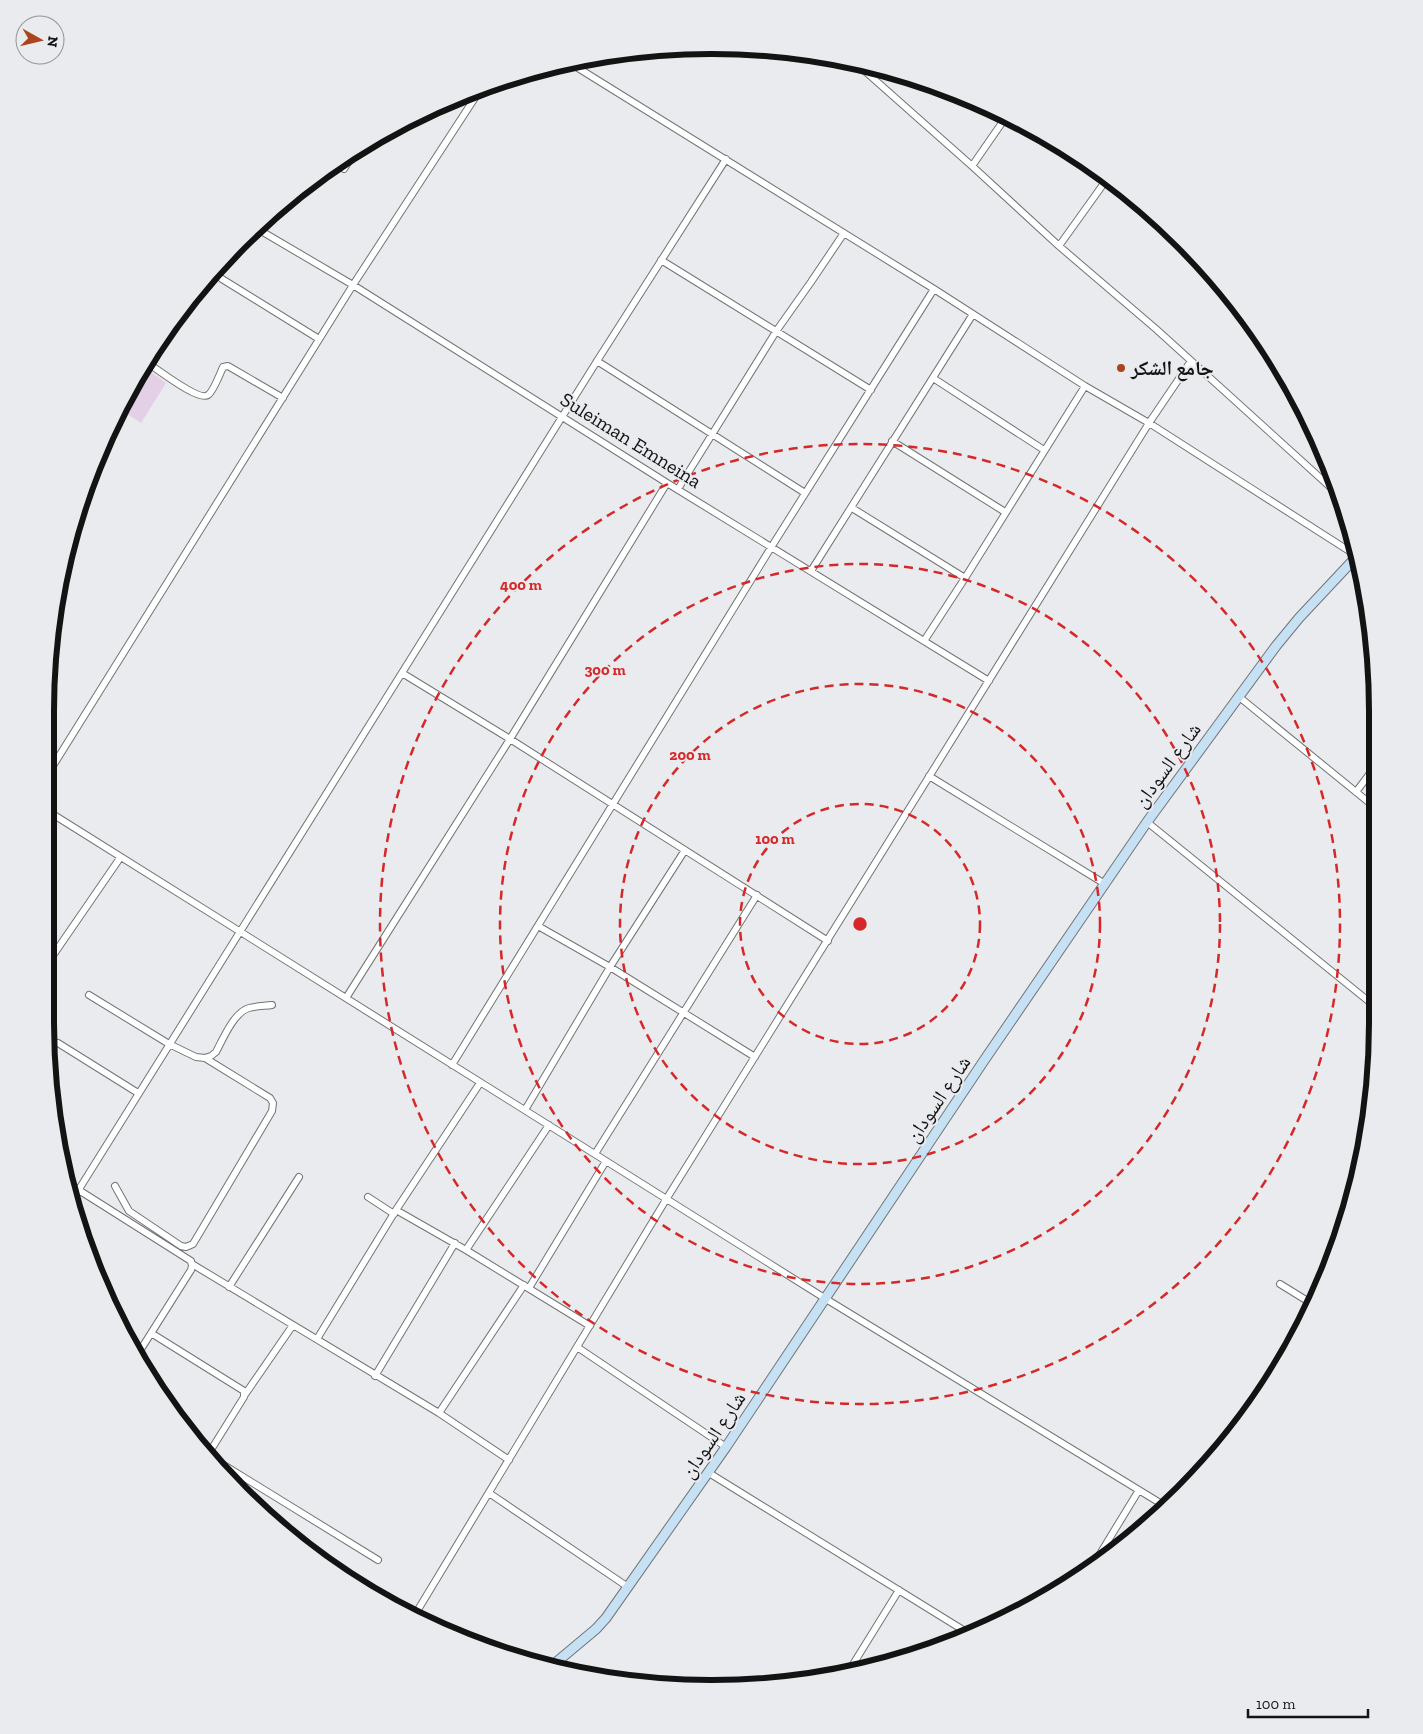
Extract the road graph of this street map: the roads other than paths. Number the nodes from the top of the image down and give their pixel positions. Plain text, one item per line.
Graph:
1 (578, 67) edge
2 (866, 72) edge
3 (474, 99) edge
4 (1002, 122) edge
5 (726, 159) junction
6 (347, 165) edge
7 (972, 166) junction
8 (344, 169) dead end
9 (1103, 184) edge
10 (262, 231) edge
11 (844, 233) junction
12 (1059, 246) junction
13 (662, 260) junction
14 (219, 276) edge
15 (354, 285) junction
16 (934, 288) junction
17 (974, 314) junction
18 (777, 330) junction
19 (319, 339) junction
20 (597, 361) junction
21 (1191, 361) junction
22 (152, 366) edge
23 (933, 378) junction
24 (1084, 386) junction
25 (872, 390) junction
26 (283, 398) junction
27 (563, 416) junction
28 (1149, 423) junction
29 (712, 433) junction
30 (892, 441) junction
31 (1044, 450) junction
32 (667, 483) junction
33 (1329, 485) edge
34 (678, 489) junction
35 (806, 493) junction
36 (852, 508) junction
37 (1005, 512) junction
38 (772, 546) junction
39 (1349, 550) edge
40 (1352, 562) edge
41 (812, 571) junction
42 (965, 578) junction
43 (924, 640) junction
44 (402, 673) junction
45 (989, 681) junction
46 (1238, 696) junction
47 (510, 739) junction
48 (54, 764) edge
49 (1369, 775) edge
50 (929, 776) junction
51 (1356, 792) junction
52 (1369, 803) edge
53 (612, 804) junction
54 (54, 815) edge
55 (1147, 822) junction
56 (685, 850) junction
57 (120, 858) junction
58 (1105, 884) junction
59 (757, 895) junction
60 (538, 926) junction
61 (240, 931) junction
62 (828, 941) junction
63 (54, 954) edge
64 (610, 967) junction
65 (89, 995) dead end
66 (346, 998) junction
67 (1369, 1002) edge
68 (272, 1005) dead end
69 (684, 1012) junction
70 (58, 1043) dead end
71 (169, 1044) junction
72 (755, 1057) junction
73 (205, 1058) junction
74 (452, 1065) junction
75 (480, 1083) junction
76 (138, 1094) junction
77 (525, 1110) junction
78 (549, 1125) junction
79 (595, 1154) junction
80 (606, 1161) junction
81 (299, 1177) dead end
82 (115, 1186) dead end
83 (75, 1188) edge
84 (78, 1190) junction
85 (76, 1193) edge
86 (368, 1197) dead end
87 (667, 1198) junction
88 (395, 1212) junction
89 (455, 1243) junction
90 (466, 1250) junction
91 (192, 1264) junction
92 (1280, 1284) dead end
93 (229, 1287) junction
94 (526, 1287) junction
95 (826, 1299) junction
96 (1306, 1301) edge
97 (293, 1325) junction
98 (590, 1326) junction
99 (151, 1333) junction
100 (317, 1339) junction
101 (577, 1347) junction
102 (141, 1349) edge
103 (375, 1376) junction
104 (244, 1397) junction
105 (439, 1413) junction
106 (726, 1447) junction
107 (211, 1449) edge
108 (509, 1460) junction
109 (227, 1467) edge
110 (708, 1473) junction
111 (1139, 1490) junction
112 (489, 1492) junction
113 (1160, 1503) edge
114 (1101, 1552) edge
115 (378, 1560) dead end
116 (628, 1587) junction
117 (899, 1590) junction
118 (418, 1610) edge
119 (961, 1629) edge
120 (557, 1662) edge
121 (852, 1665) edge

1 - 5 street
2 - 7 street
3 - 15 street
4 - 7 street
5 - 11 street
5 - 13 street
6 - 8 street
7 - 12 street
9 - 12 street
10 - 15 street, Suleiman Emneina
11 - 16 street
11 - 18 street
12 - 21 street
13 - 18 street
13 - 20 street
14 - 19 street
15 - 19 street
15 - 27 street, Suleiman Emneina
16 - 17 street
16 - 25 street
17 - 23 street
17 - 24 street
18 - 25 street
18 - 29 street
19 - 26 street
20 - 27 street
20 - 29 street
21 - 28 street
21 - 33 street
22 - 26 street
23 - 30 street
23 - 31 street
24 - 28 street
24 - 31 street
25 - 35 street
26 - 48 street
27 - 32 street, Suleiman Emneina
27 - 44 street
28 - 39 street
28 - 45 street
29 - 34 street
29 - 35 street
30 - 36 street
30 - 37 street
31 - 37 street
32 - 34 street, Suleiman Emneina
32 - 47 street
34 - 38 street, Suleiman Emneina
35 - 38 street
36 - 41 street
36 - 42 street
37 - 42 street
38 - 41 street, Suleiman Emneina
38 - 53 street
40 - 46 main road, شارع السودان
41 - 43 street, Suleiman Emneina
42 - 43 street
43 - 45 street, Suleiman Emneina
44 - 47 street
44 - 61 street
45 - 50 street
46 - 51 street
46 - 55 main road, شارع السودان
47 - 53 street
47 - 66 street
49 - 51 street
50 - 58 street
50 - 62 street
51 - 52 street
53 - 56 street
53 - 60 street
54 - 57 street
55 - 58 main road, شارع السودان
55 - 67 street
56 - 59 street
56 - 64 street
57 - 61 street
57 - 63 street
58 - 95 main road, شارع السودان
59 - 62 street
59 - 69 street
60 - 64 street
60 - 74 street
61 - 66 street
61 - 71 street
62 - 72 street
64 - 69 street
64 - 77 street
65 - 71 street
66 - 74 street
68 - 73 street
69 - 72 street
69 - 79 street
70 - 76 street
71 - 73 street
71 - 76 street
72 - 87 street
73 - 82 street
74 - 75 street
75 - 77 street
75 - 88 street
76 - 84 street
77 - 78 street
78 - 79 street
78 - 90 street
79 - 80 street
80 - 87 street
80 - 94 street
81 - 93 street
83 - 84 street
84 - 85 street
84 - 91 street
86 - 88 street
87 - 95 street
87 - 98 street
88 - 89 street
88 - 100 street
89 - 90 street
89 - 103 street
90 - 94 street
91 - 93 street
91 - 99 street
92 - 96 street
93 - 97 street
94 - 98 street
94 - 105 street
95 - 106 main road, شارع السودان
95 - 111 street
97 - 100 street
97 - 104 street
98 - 101 street
99 - 102 street
99 - 104 street
100 - 103 street
101 - 106 street
101 - 108 street
103 - 105 street
104 - 107 street
105 - 108 street
106 - 110 main road, شارع السودان
108 - 112 street
109 - 115 street
110 - 116 main road, شارع السودان
110 - 117 street
111 - 113 street
111 - 114 street
112 - 116 street
112 - 118 street
116 - 120 main road, شارع السودان
117 - 119 street
117 - 121 street

